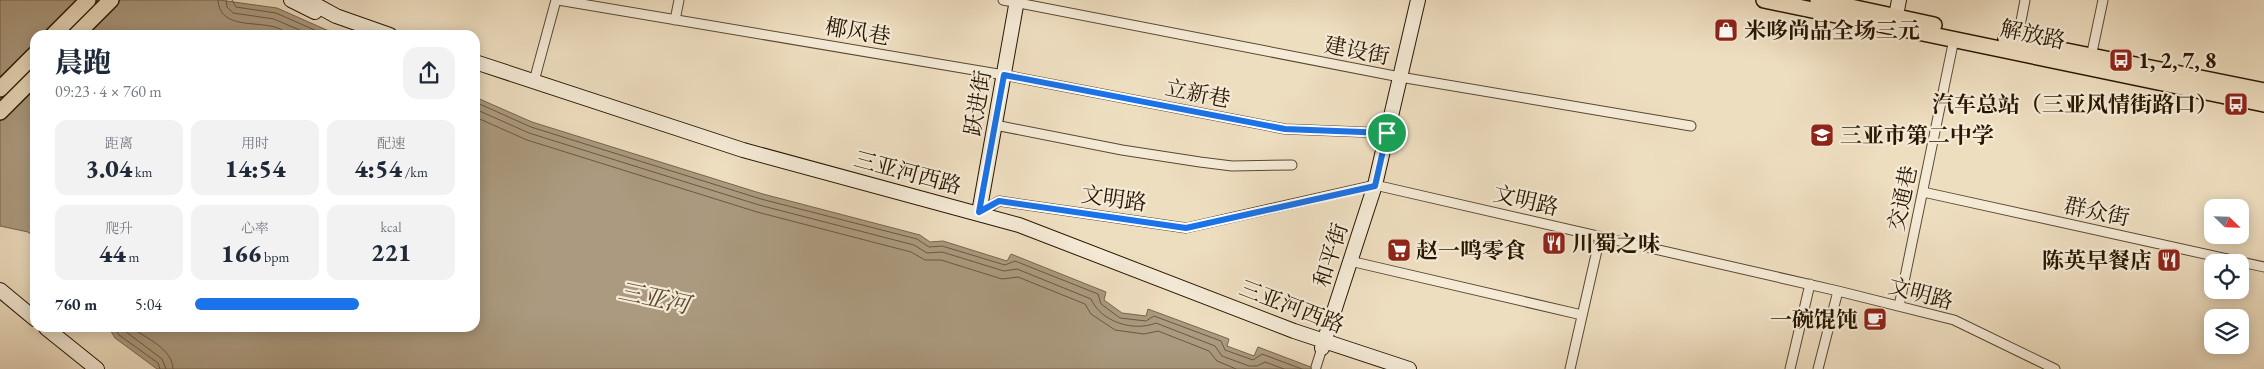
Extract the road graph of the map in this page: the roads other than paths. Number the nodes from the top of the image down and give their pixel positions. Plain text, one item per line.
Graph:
1 (88, 0) edge
2 (111, 0) edge
3 (291, 0) edge
4 (308, 0) edge
5 (557, 0) edge
6 (679, 0) edge
7 (1002, 0) edge
8 (1418, 0) edge
9 (1764, 0) edge
10 (1818, 0) edge
11 (1899, 0) edge
12 (2024, 0) edge
13 (2103, 0) edge
14 (1017, 1) edge
15 (1891, 17) edge
16 (675, 20) junction
17 (58, 30) edge
18 (81, 30) edge
19 (359, 30) edge
20 (376, 30) edge
21 (1954, 39) junction
22 (2017, 42) junction
23 (2091, 57) junction
24 (30, 59) edge
25 (480, 64) edge
26 (480, 72) edge
27 (1004, 75) junction
28 (1400, 77) junction
29 (534, 81) junction
30 (30, 82) edge
31 (0, 89) edge
32 (2264, 92) edge
33 (2264, 104) edge
34 (0, 112) edge
35 (995, 125) junction
36 (1691, 126) dead end
37 (1387, 133) junction
38 (1292, 165) dead end
39 (1375, 186) junction
40 (1923, 192) junction
41 (979, 212) junction
42 (1600, 237) junction
43 (1350, 261) junction
44 (2264, 267) edge
45 (1810, 284) junction
46 (0, 290) edge
47 (1838, 291) junction
48 (1899, 306) junction
49 (30, 315) edge
50 (1582, 315) junction
51 (51, 332) edge
52 (1323, 345) junction
53 (1316, 367) dead end
54 (2051, 368) edge
55 (97, 369) edge
56 (1382, 369) edge
57 (1409, 369) edge
58 (1570, 369) edge
59 (1790, 369) edge
60 (1818, 369) edge

1 - 17 main road
2 - 18 main road
3 - 19 main road
4 - 20 main road
5 - 16 street, 椰风巷
5 - 29 street
6 - 16 street
7 - 14 street, 建设街
8 - 28 main road, 和平街
9 - 15 main road, 解放路
10 - 15 main road, 解放路
11 - 15 main road
12 - 22 street
13 - 23 street
14 - 27 main road, 跃进街
14 - 28 street, 建设街
15 - 21 main road, 解放路
15 - 22 main road, 解放路
16 - 27 street, 椰风巷
21 - 33 main road, 解放路
21 - 40 street, 交通巷
22 - 23 main road, 解放路
23 - 32 main road, 解放路
24 - 31 main road
25 - 29 main road, 三亚河西路
26 - 52 main road, 三亚河西路
27 - 35 main road, 跃进街
27 - 37 street, 立新巷
28 - 36 street, 建设街
28 - 37 main road, 和平街
29 - 41 main road, 三亚河西路
30 - 34 main road
35 - 38 street
35 - 41 main road, 跃进街
37 - 39 main road, 和平街
39 - 41 street, 文明路
39 - 42 street, 文明路
39 - 43 main road, 和平街
40 - 44 street, 群众街
40 - 48 street, 交通巷
41 - 52 main road, 三亚河西路
42 - 45 street, 文明路
42 - 50 street
43 - 50 street
43 - 52 main road, 和平街
45 - 47 street, 文明路
45 - 59 street
46 - 49 main road
47 - 48 street, 文明路
47 - 60 street
48 - 54 street, 文明路
50 - 58 street
51 - 55 main road
52 - 53 street
52 - 56 main road, 三亚河西路
52 - 57 main road, 三亚河西路

